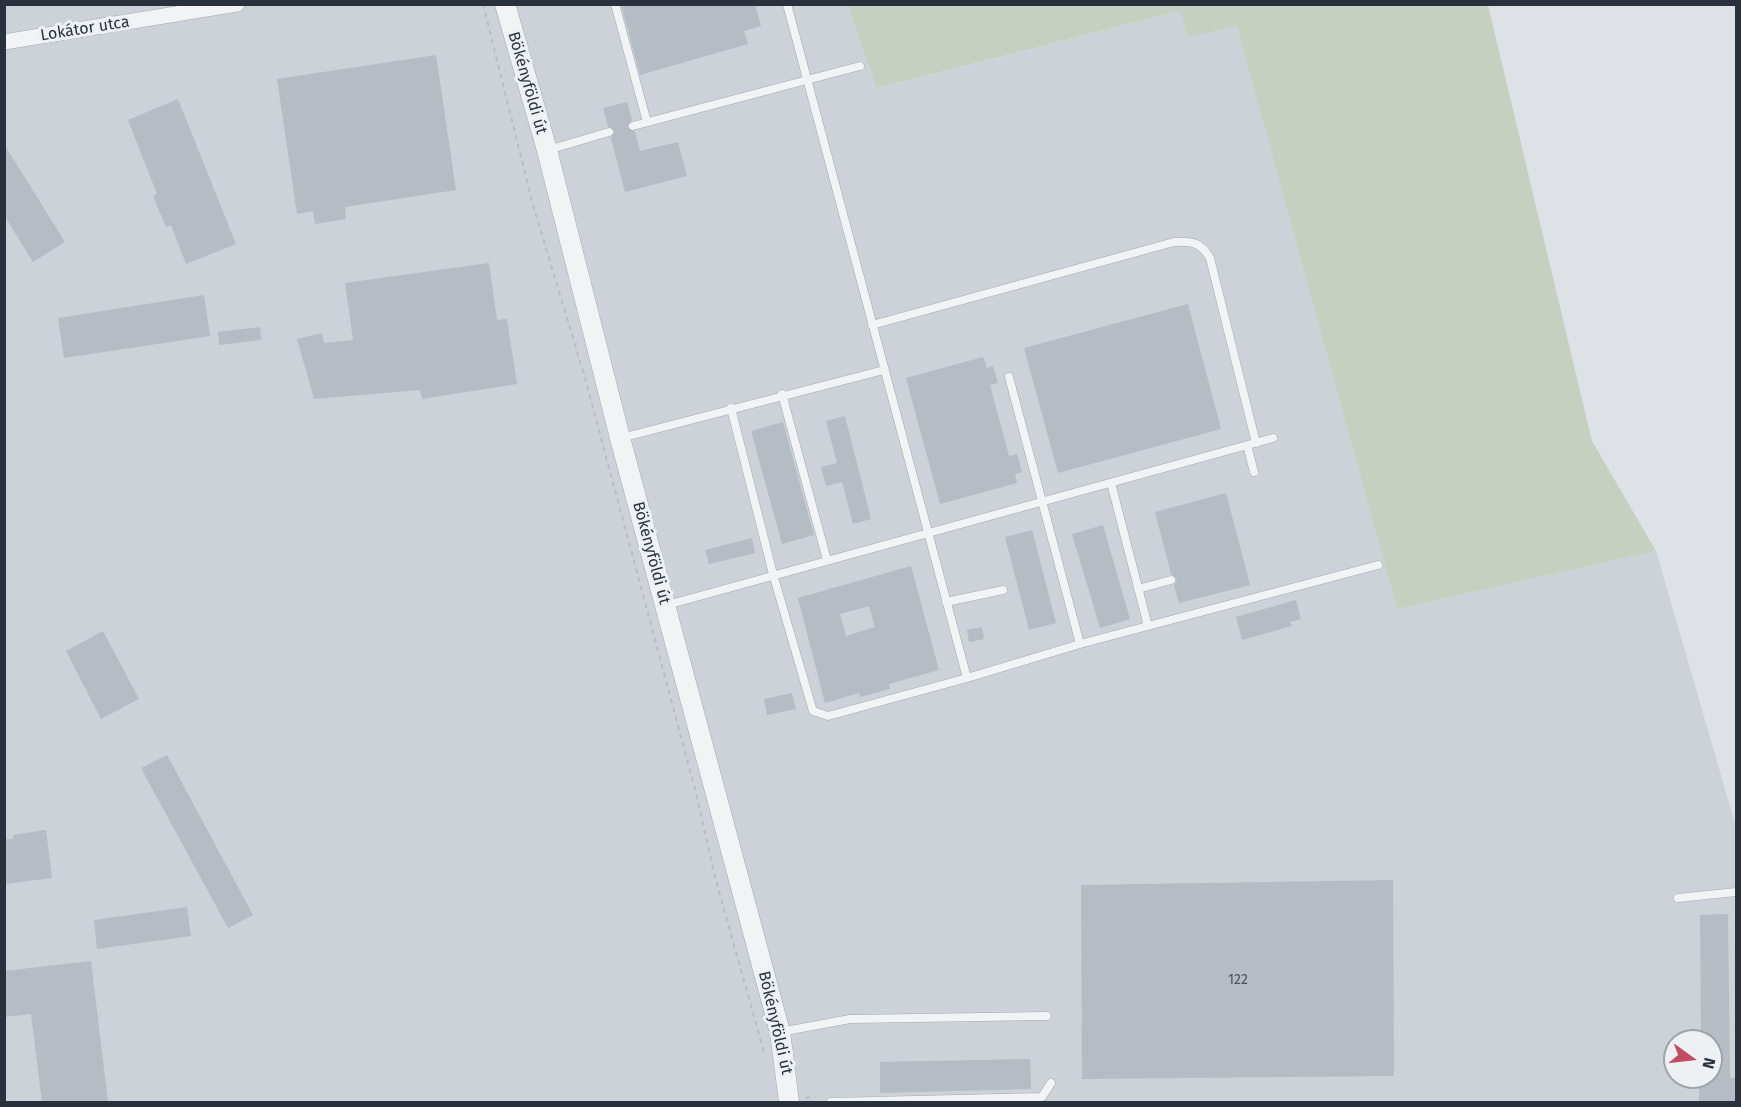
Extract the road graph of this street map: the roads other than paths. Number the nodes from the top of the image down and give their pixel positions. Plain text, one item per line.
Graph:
1 (237, 4) edge
2 (505, 4) edge
3 (615, 4) edge
4 (787, 4) edge
5 (4, 42) edge
6 (860, 66) dead end
7 (808, 80) junction
8 (647, 122) junction
9 (633, 126) dead end
10 (609, 132) dead end
11 (547, 150) junction
12 (872, 325) junction
13 (884, 370) junction
14 (1009, 377) dead end
15 (782, 394) junction
16 (731, 408) junction
17 (621, 438) junction
18 (1273, 438) dead end
19 (1256, 443) junction
20 (1246, 445) junction
21 (1254, 472) dead end
22 (1111, 483) junction
23 (1041, 501) junction
24 (927, 532) junction
25 (827, 560) junction
26 (1378, 565) dead end
27 (773, 574) junction
28 (1171, 580) dead end
29 (1138, 589) junction
30 (1003, 590) dead end
31 (946, 602) junction
32 (665, 605) junction
33 (1148, 626) junction
34 (1080, 644) junction
35 (967, 678) junction
36 (1737, 892) edge
37 (1678, 898) dead end
38 (1047, 1016) dead end
39 (780, 1032) junction
40 (1051, 1083) dead end
41 (789, 1102) edge
42 (831, 1102) edge

1 - 5 street, Lokátor utca
2 - 11 street, Bökényföldi út
3 - 8 lane
4 - 7 lane
6 - 7 lane
7 - 8 lane
7 - 12 lane
8 - 9 lane
10 - 11 lane
11 - 17 street, Bökényföldi út
12 - 13 lane
12 - 19 lane
13 - 15 lane
13 - 24 lane
14 - 23 lane
15 - 16 lane
15 - 25 lane
16 - 17 lane
16 - 27 lane
17 - 32 street, Bökényföldi út
18 - 19 lane
19 - 20 lane
20 - 21 lane
20 - 22 lane
22 - 23 lane
22 - 29 lane
23 - 24 lane
23 - 34 lane
24 - 25 lane
24 - 31 lane
25 - 27 lane
26 - 33 lane
27 - 32 lane
27 - 35 lane
28 - 29 lane
29 - 33 lane
30 - 31 lane
31 - 35 lane
32 - 39 street, Bökényföldi út
33 - 34 lane
34 - 35 lane
36 - 37 lane
38 - 39 lane
39 - 41 street, Bökényföldi út
40 - 42 lane

